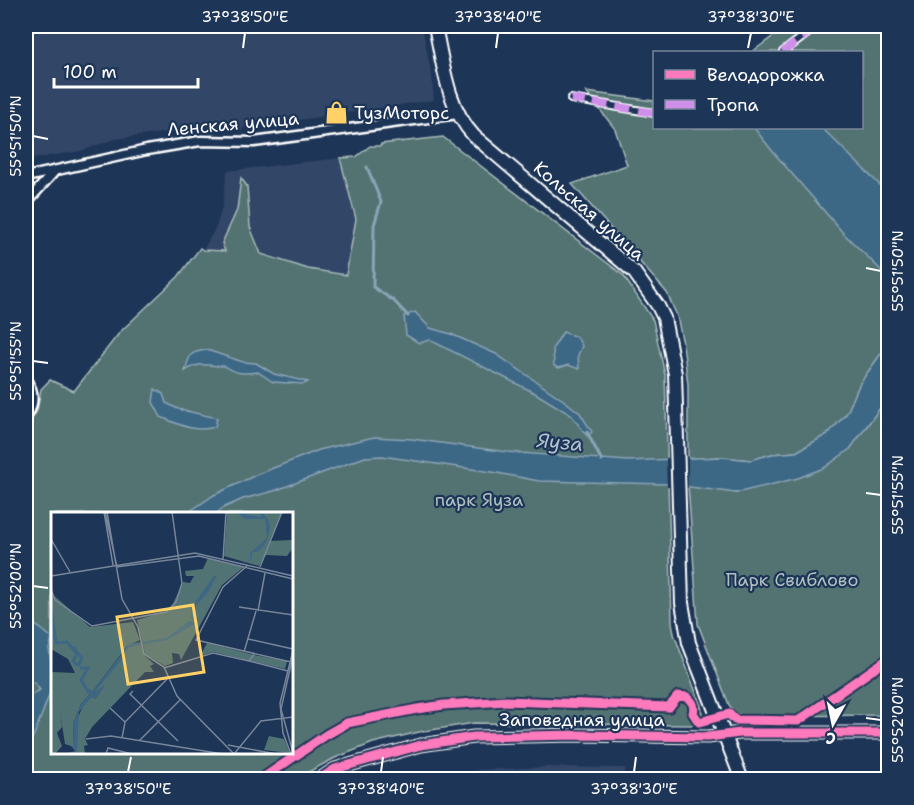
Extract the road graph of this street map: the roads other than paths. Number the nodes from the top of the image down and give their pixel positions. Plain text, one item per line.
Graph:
1 (435, 26) edge
2 (817, 26) edge
3 (784, 51) edge
4 (571, 99) dead end
5 (653, 112) edge
6 (458, 114) junction
7 (53, 172) junction
8 (26, 177) edge
9 (26, 203) edge
10 (26, 380) edge
11 (27, 416) edge
12 (888, 733) edge
13 (724, 735) junction
14 (318, 780) edge
15 (742, 780) edge

1 - 6 main road, Кольская улица
2 - 3 street
4 - 5 street
6 - 7 street, Ленская улица
6 - 13 main road, Кольская улица
7 - 8 street, Ленская улица
7 - 9 street
10 - 11 street
12 - 13 street, Заповедная улица
13 - 14 street, Заповедная улица
13 - 15 main road, Кольская улица

